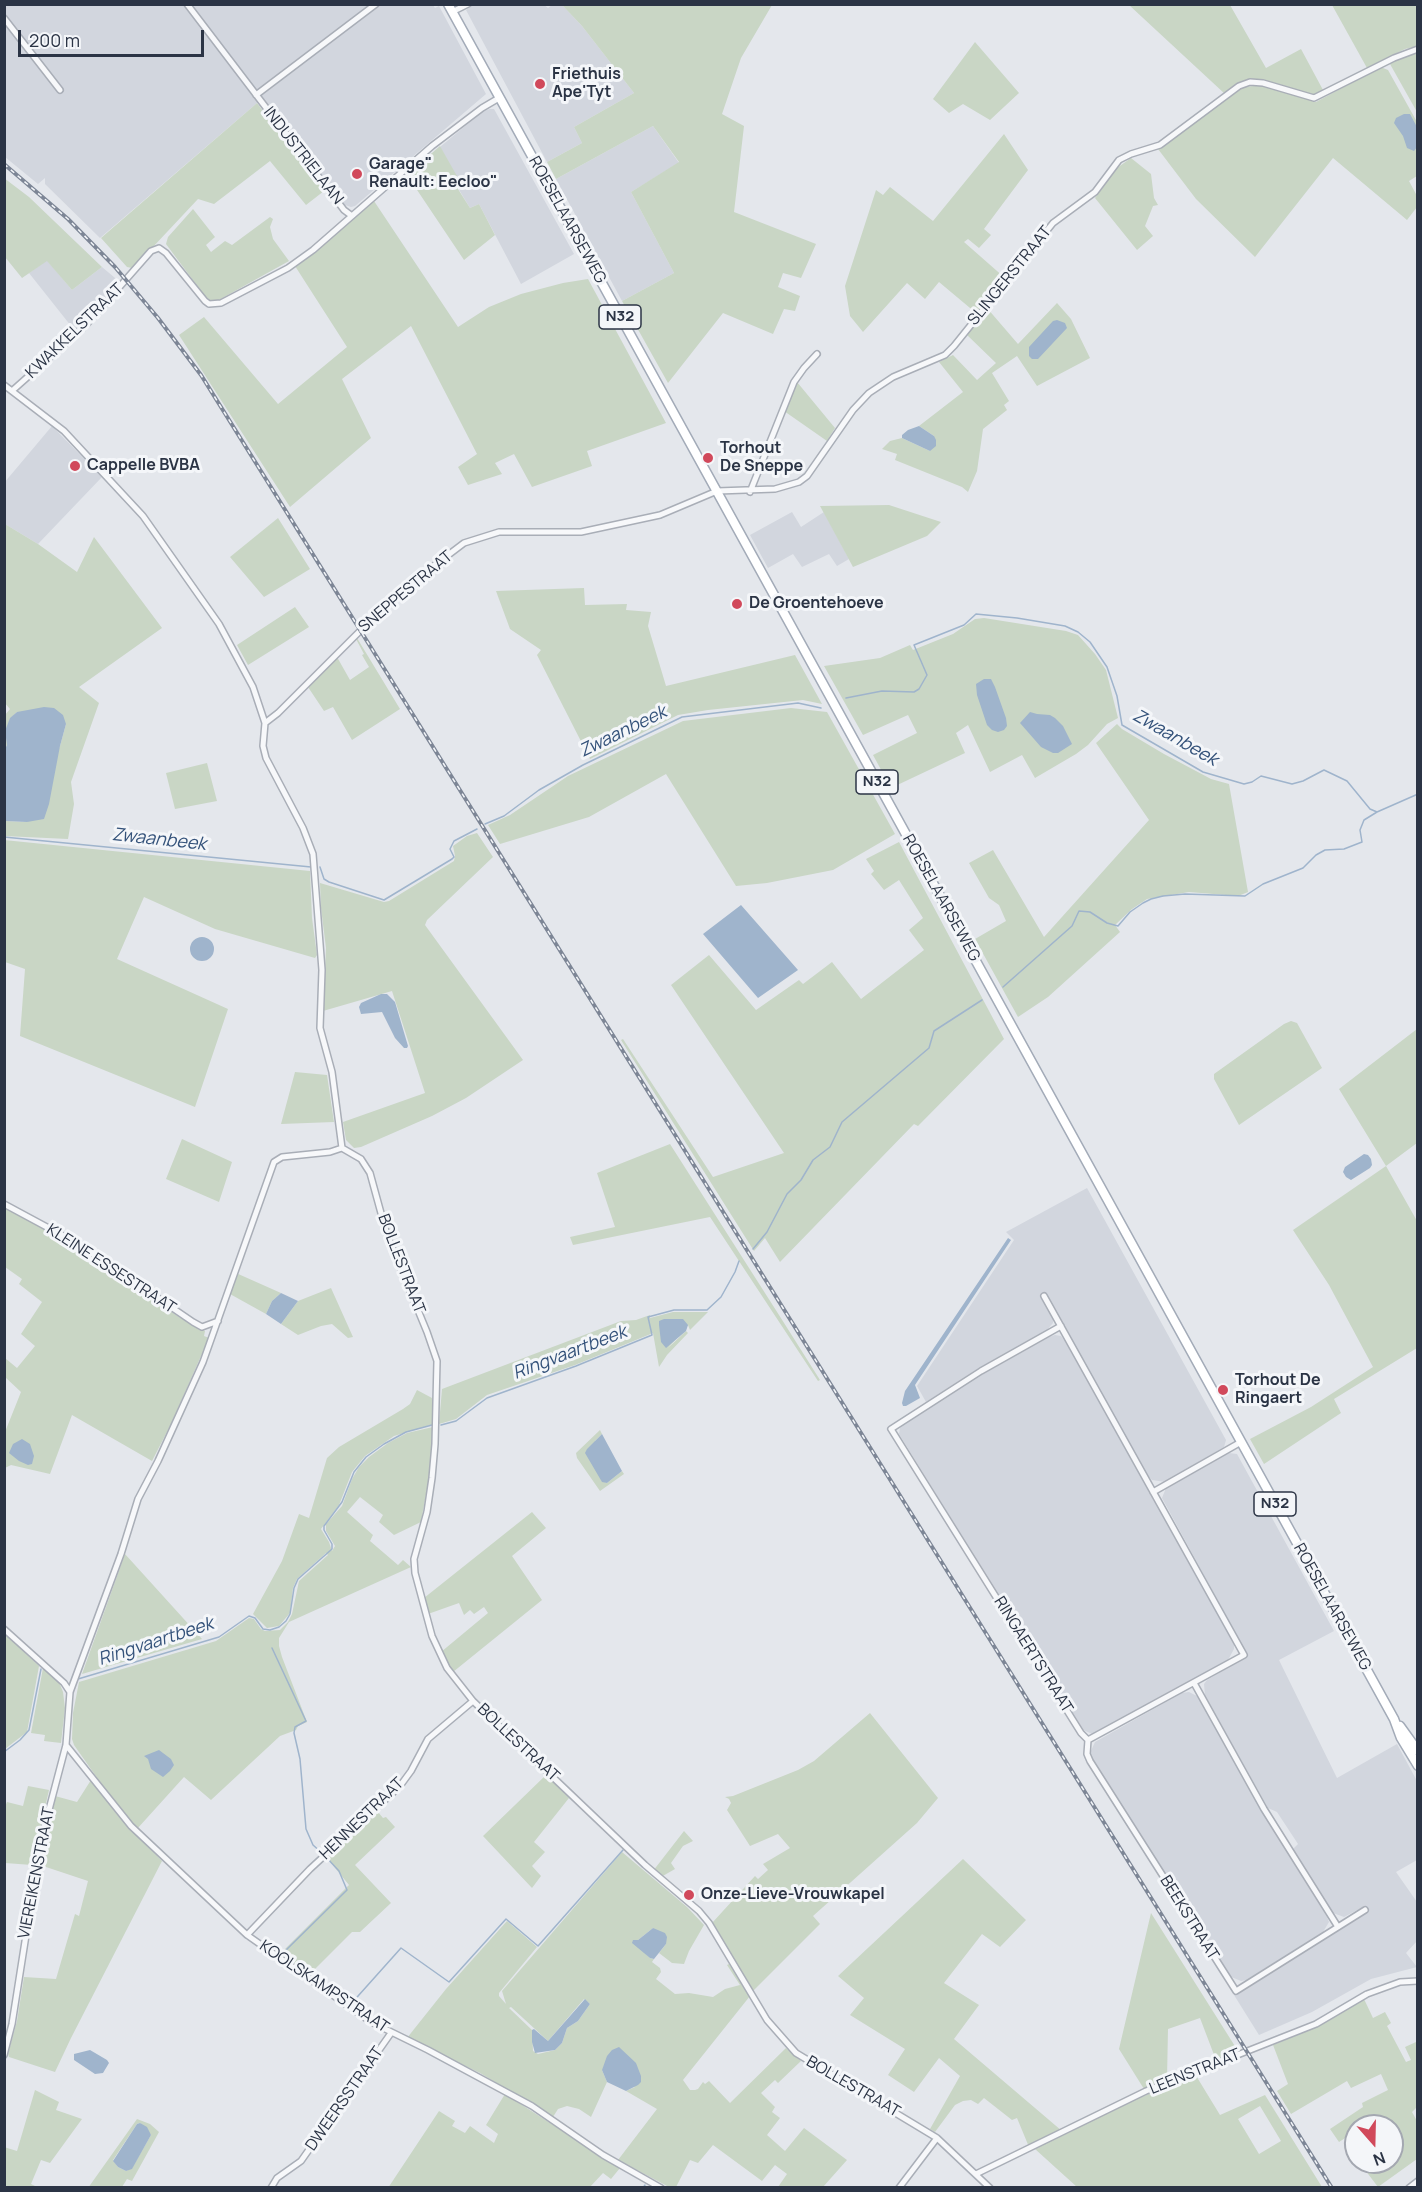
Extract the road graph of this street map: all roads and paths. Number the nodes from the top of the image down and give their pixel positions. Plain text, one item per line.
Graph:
1 (187, 4) edge
2 (376, 4) edge
3 (464, 5) edge
4 (450, 8) edge
5 (4, 18) edge
6 (1418, 49) edge
7 (60, 90) dead end
8 (256, 94) junction
9 (499, 98) junction
10 (352, 216) junction
11 (817, 354) dead end
12 (4, 385) edge
13 (13, 390) junction
14 (717, 491) junction
15 (750, 492) junction
16 (265, 723) junction
17 (342, 1148) junction
18 (4, 1204) edge
19 (1044, 1296) dead end
20 (218, 1322) junction
21 (1061, 1326) junction
22 (1241, 1442) junction
23 (1153, 1492) junction
24 (4, 1629) edge
25 (1194, 1683) junction
26 (70, 1692) junction
27 (473, 1701) junction
28 (1394, 1719) junction
29 (1088, 1740) junction
30 (66, 1745) junction
31 (1418, 1751) edge
32 (1418, 1766) edge
33 (1365, 1910) dead end
34 (1338, 1927) junction
35 (247, 1935) junction
36 (1418, 1981) edge
37 (391, 2033) junction
38 (4, 2055) edge
39 (937, 2138) junction
40 (976, 2174) junction
41 (1418, 2181) edge
42 (271, 2187) edge
43 (661, 2187) edge
44 (899, 2187) edge
45 (990, 2187) edge
46 (1409, 2187) edge

1 - 8 street, INDUSTRIELAAN
2 - 8 street, INDUSTRIELAAN
3 - 4 street
4 - 9 main road, ROESELAARSEWEG / N32
5 - 7 street
6 - 15 street, SLINGERSTRAAT
8 - 10 street, INDUSTRIELAAN
9 - 10 street, KWAKKELSTRAAT
9 - 14 main road, ROESELAARSEWEG / N32
10 - 13 street, KWAKKELSTRAAT
11 - 15 street
12 - 13 street
13 - 16 street
14 - 15 street, SLINGERSTRAAT
14 - 16 street, SNEPPESTRAAT
14 - 22 main road, ROESELAARSEWEG / N32
16 - 17 street
17 - 20 street, VIEREIKENSTRAAT
17 - 27 street, BOLLESTRAAT
18 - 20 street, KLEINE ESSESTRAAT
19 - 21 street
20 - 26 street, VIEREIKENSTRAAT
21 - 23 street
21 - 29 street, RINGAERTSTRAAT
22 - 23 street
22 - 28 main road, ROESELAARSEWEG / N32
23 - 25 street
24 - 26 street
25 - 29 street
25 - 34 street
26 - 30 street, VIEREIKENSTRAAT
27 - 35 street, HENNESTRAAT
27 - 39 street, BOLLESTRAAT
28 - 31 main road, ROESELAARSEWEG / N32
28 - 32 main road, ROESELAARSEWEG / N32
29 - 34 street, BEEKSTRAAT
30 - 35 street, KOOLSKAMPSTRAAT
30 - 38 street, VIEREIKENSTRAAT
33 - 34 street, BEEKSTRAAT
35 - 37 street, KOOLSKAMPSTRAAT
36 - 40 street, LEENSTRAAT
37 - 42 street, DWEERSSTRAAT
37 - 43 street, KOOLSKAMPSTRAAT
39 - 40 street, BOLLESTRAAT
39 - 44 street
40 - 45 street, BOLLESTRAAT
41 - 46 street

